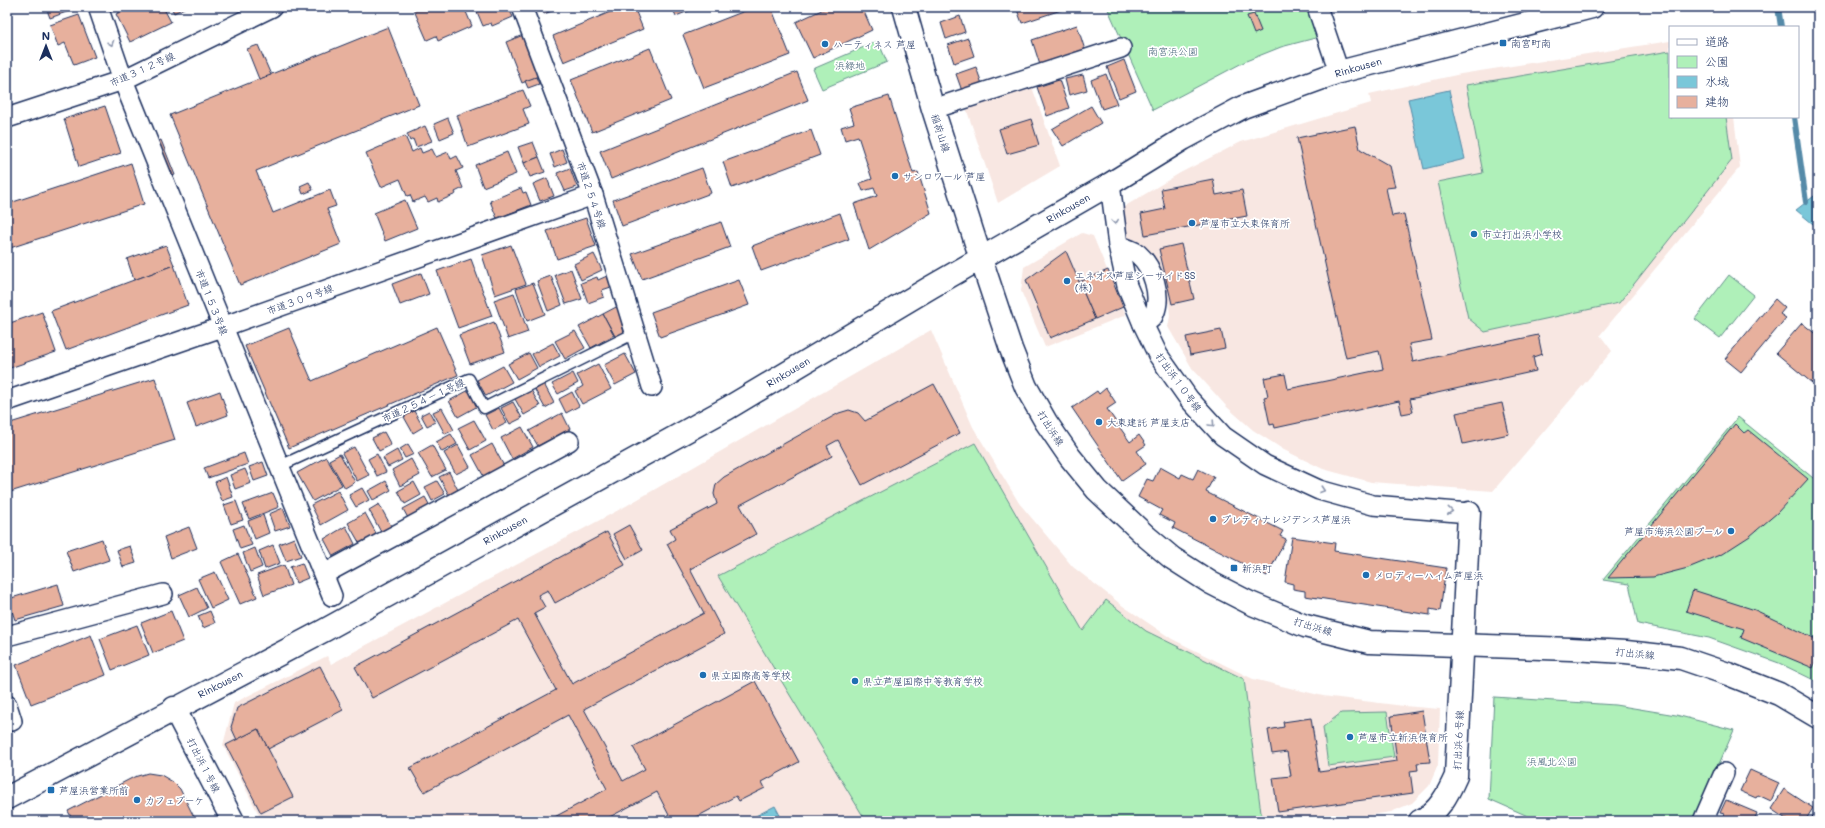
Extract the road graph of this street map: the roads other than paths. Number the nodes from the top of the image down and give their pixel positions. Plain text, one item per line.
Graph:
1 (98, 7) edge
2 (272, 7) edge
3 (522, 7) edge
4 (904, 7) edge
5 (1317, 7) edge
6 (1592, 7) edge
7 (1120, 48) dead end
8 (1339, 72) junction
9 (123, 80) junction
10 (933, 109) junction
11 (7, 118) edge
12 (1110, 184) junction
13 (593, 195) junction
14 (1118, 245) junction
15 (981, 259) junction
16 (1143, 324) junction
17 (222, 327) junction
18 (635, 333) junction
19 (652, 387) dead end
20 (7, 401) edge
21 (569, 441) dead end
22 (280, 466) junction
23 (1469, 513) joint
24 (324, 574) junction
25 (163, 594) dead end
26 (332, 596) dead end
27 (7, 636) edge
28 (1463, 644) junction
29 (174, 708) junction
30 (1818, 717) edge
31 (1724, 773) dead end
32 (7, 798) edge
33 (233, 821) edge
34 (1420, 821) edge
35 (1703, 821) edge

1 -> 9 street, 市道１５３号線
2 - 9 street, 市道３１２号線
3 - 13 street, 市道２５４号線
4 - 10 street, 稲荷山線
5 - 8 street
6 - 8 street, Rinkousen
7 - 10 street
8 - 12 street, Rinkousen
9 - 11 street, 市道３１２号線
9 - 17 street, 市道１５３号線
10 - 15 street, 稲荷山線
12 -> 14 street, 打出浜１０号線
12 - 15 street, Rinkousen
13 - 17 street, 市道３０９号線
13 - 18 street, 市道２５４号線
14 - 16 street, 打出浜１０号線
14 - 16 street
15 - 28 street, 打出浜線
15 - 29 street, Rinkousen
16 -> 23 street, 打出浜１０号線
17 - 20 street, 市道３０９号線
17 - 22 street, 市道１５３号線
18 - 19 street, 市道２５４号線
18 - 22 lane, 市道２５４－１号線
21 - 24 street
22 - 24 street, 市道１５３号線
23 - 28 street, 打出浜６号線
24 - 26 street, 市道１５３号線
25 - 27 street
28 - 30 street, 打出浜線
28 - 34 street, 打出浜６号線
29 - 32 street, Rinkousen
29 - 33 street, 打出浜１号線
31 - 35 street

